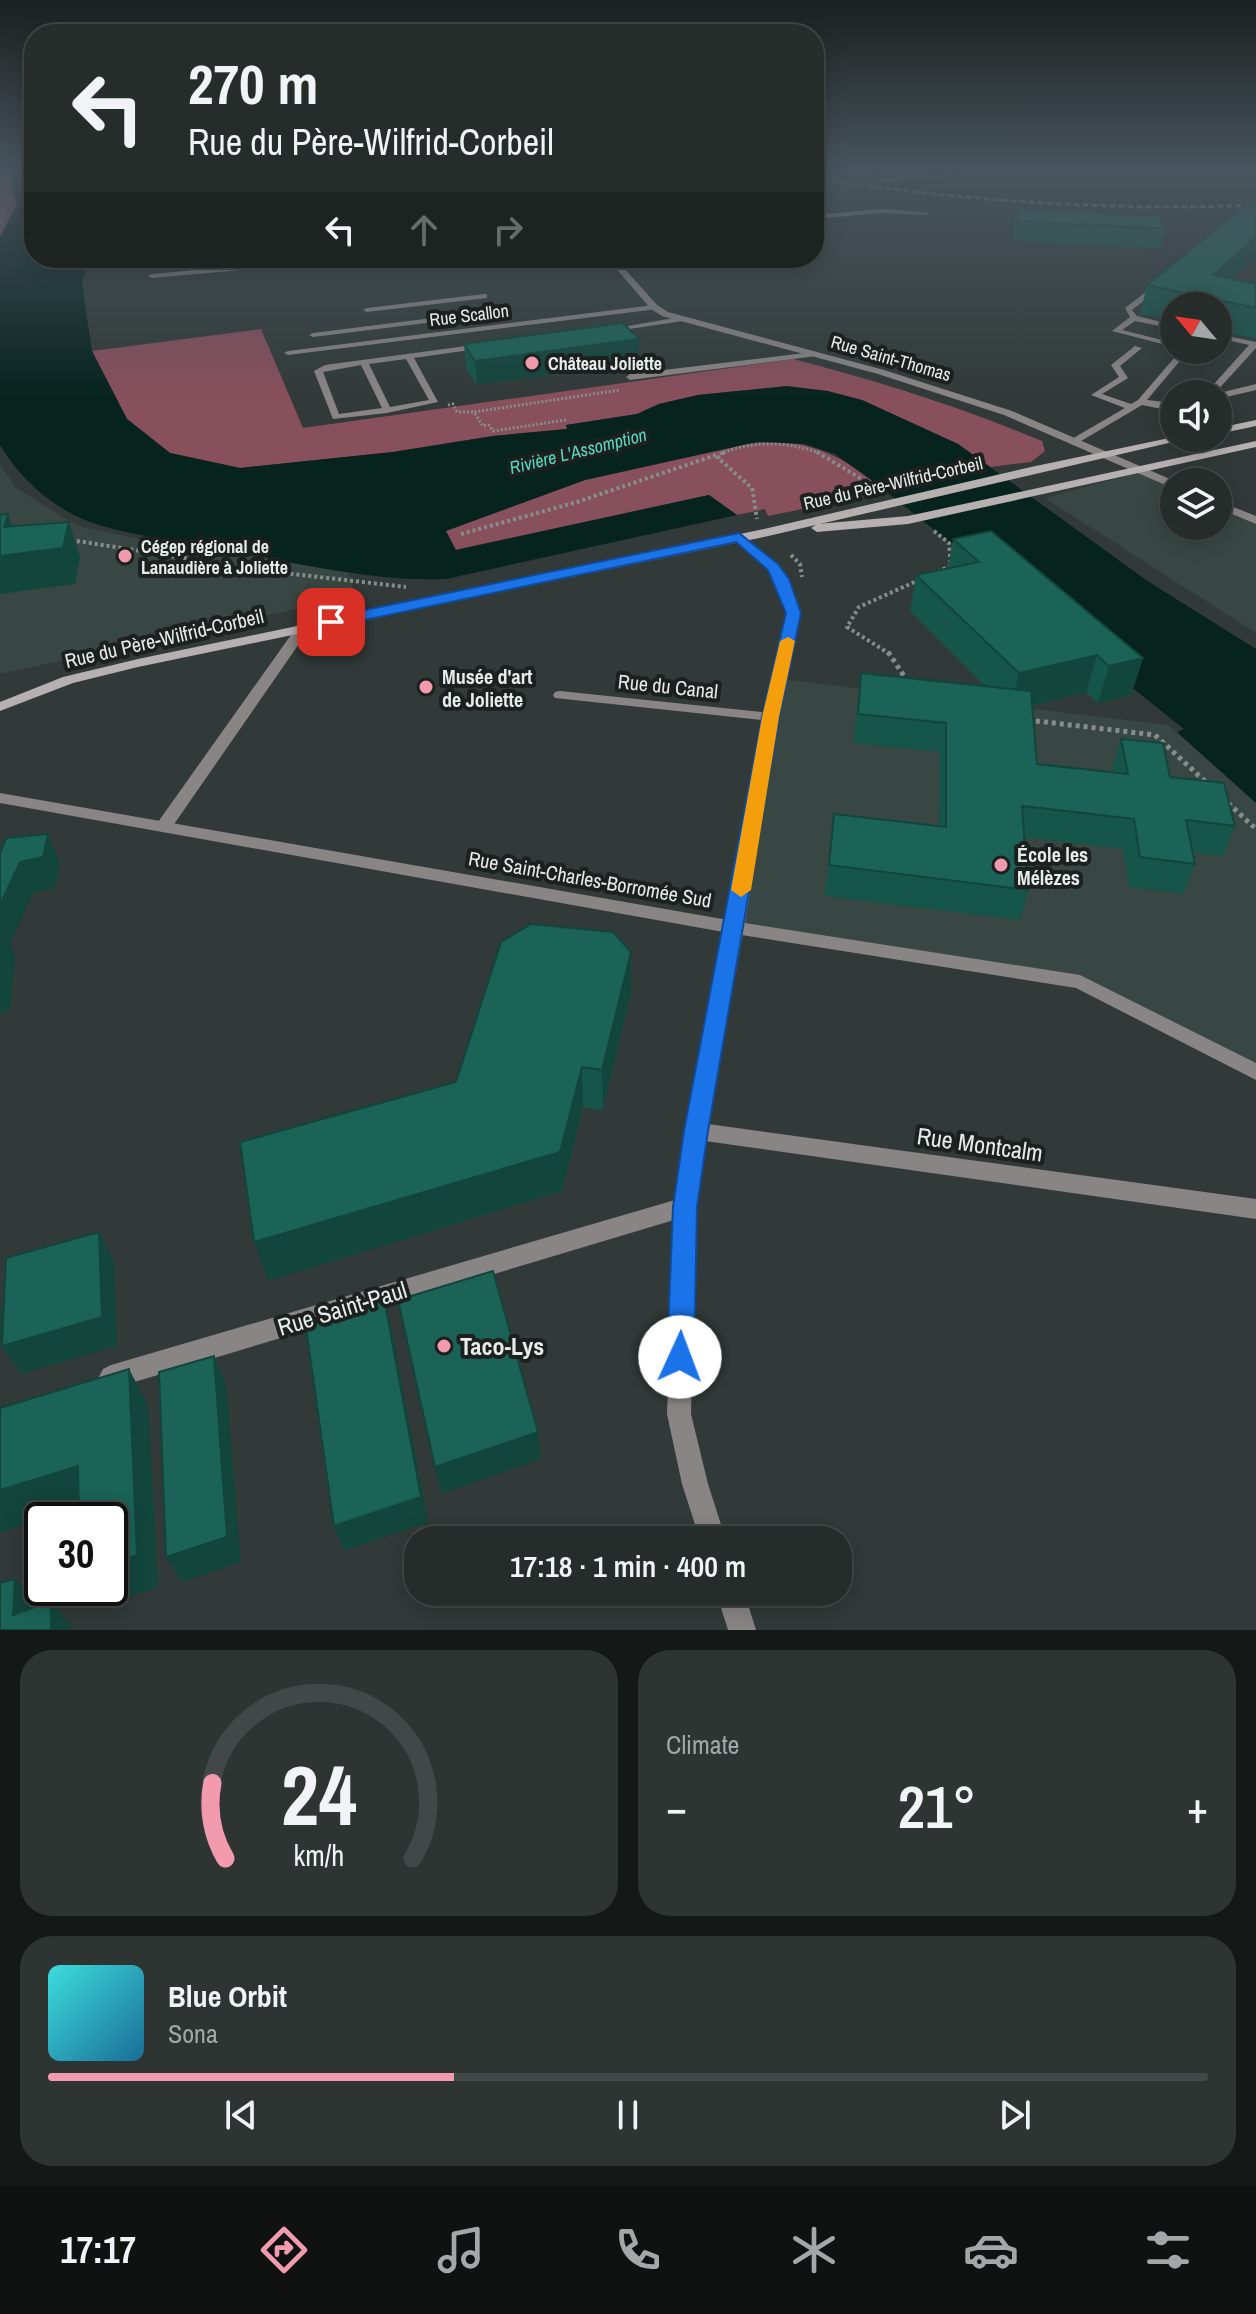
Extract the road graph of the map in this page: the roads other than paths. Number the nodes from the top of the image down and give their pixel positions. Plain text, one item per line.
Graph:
1 (242, 268) edge
2 (620, 268) edge
3 (152, 276) dead end
4 (1164, 281) edge
5 (484, 296) dead end
6 (393, 307) junction
7 (654, 307) junction
8 (367, 310) dead end
9 (1134, 318) junction
10 (680, 319) junction
11 (404, 323) junction
12 (1160, 324) edge
13 (504, 326) junction
14 (603, 331) edge
15 (462, 332) junction
16 (313, 335) dead end
17 (425, 336) junction
18 (1232, 339) edge
19 (1160, 342) edge
20 (1255, 344) edge
21 (488, 345) edge
22 (473, 348) junction
23 (1138, 348) dead end
24 (288, 353) dead end
25 (813, 354) junction
26 (409, 357) junction
27 (364, 363) junction
28 (1173, 364) edge
29 (630, 377) dead end
30 (1222, 380) edge
31 (1256, 387) edge
32 (1232, 393) edge
33 (1141, 402) junction
34 (1160, 406) edge
35 (1132, 407) junction
36 (387, 410) junction
37 (1256, 423) edge
38 (1232, 428) edge
39 (1073, 442) junction
40 (1160, 443) edge
41 (1256, 444) edge
42 (1103, 455) junction
43 (1138, 470) junction
44 (1160, 479) edge
45 (1232, 510) edge
46 (1256, 520) edge
47 (764, 533) junction
48 (739, 538) junction
49 (303, 628) junction
50 (27, 694) junction
51 (560, 695) dead end
52 (0, 700) edge
53 (0, 707) edge
54 (771, 717) junction
55 (0, 798) edge
56 (164, 826) junction
57 (735, 928) junction
58 (1254, 1070) edge
59 (696, 1131) junction
60 (685, 1207) junction
61 (1256, 1209) edge
62 (91, 1383) edge
63 (708, 1526) edge
64 (734, 1606) edge
65 (742, 1630) edge

1 - 3 street
2 - 7 street, Rue Saint-Thomas
4 - 9 lane
5 - 6 lane
6 - 8 lane
6 - 11 lane
7 - 10 street, Rue Saint-Thomas
7 - 13 lane, Rue Scallon
9 - 12 lane
9 - 19 lane
10 - 14 lane
10 - 25 street, Rue Saint-Thomas
11 - 13 lane
11 - 16 lane
11 - 17 lane
13 - 15 lane, Rue Scallon
15 - 17 lane, Rue Scallon
15 - 22 lane
17 - 24 lane, Rue Scallon
18 - 20 lane
20 - 30 lane
21 - 22 lane
22 - 26 lane
23 - 35 lane
25 - 29 lane
25 - 39 street, Rue Saint-Thomas
26 - 27 lane
26 - 36 lane
27 - 36 lane
27 - 36 lane
28 - 33 lane
31 - 32 lane
33 - 34 lane
33 - 35 lane
35 - 39 lane
37 - 38 main road
39 - 42 street, Rue Saint-Thomas
40 - 42 main road, Rue du Père-Wilfrid-Corbeil
41 - 43 main road, Rue du Père-Wilfrid-Corbeil
42 - 43 street, Rue Saint-Thomas
42 - 47 main road, Rue du Père-Wilfrid-Corbeil
43 - 44 street, Rue Saint-Thomas
43 - 47 main road, Rue du Père-Wilfrid-Corbeil
45 - 46 street
47 - 48 main road, Rue du Père-Wilfrid-Corbeil
48 - 49 main road, Rue du Père-Wilfrid-Corbeil
48 - 54 street
49 - 50 main road, Rue du Père-Wilfrid-Corbeil
49 - 56 street
50 - 52 main road
50 - 53 main road, Rue du Père-Wilfrid-Corbeil
51 - 54 street, Rue du Canal
54 - 57 street
55 - 56 street, Rue Saint-Charles-Borromée Sud
56 - 57 street, Rue Saint-Charles-Borromée Sud
57 - 58 street, Rue Saint-Charles-Borromée Sud
57 - 59 street
59 - 60 street
59 - 61 street, Rue Montcalm
60 - 62 street, Rue Saint-Paul
60 - 63 street
64 - 65 street

